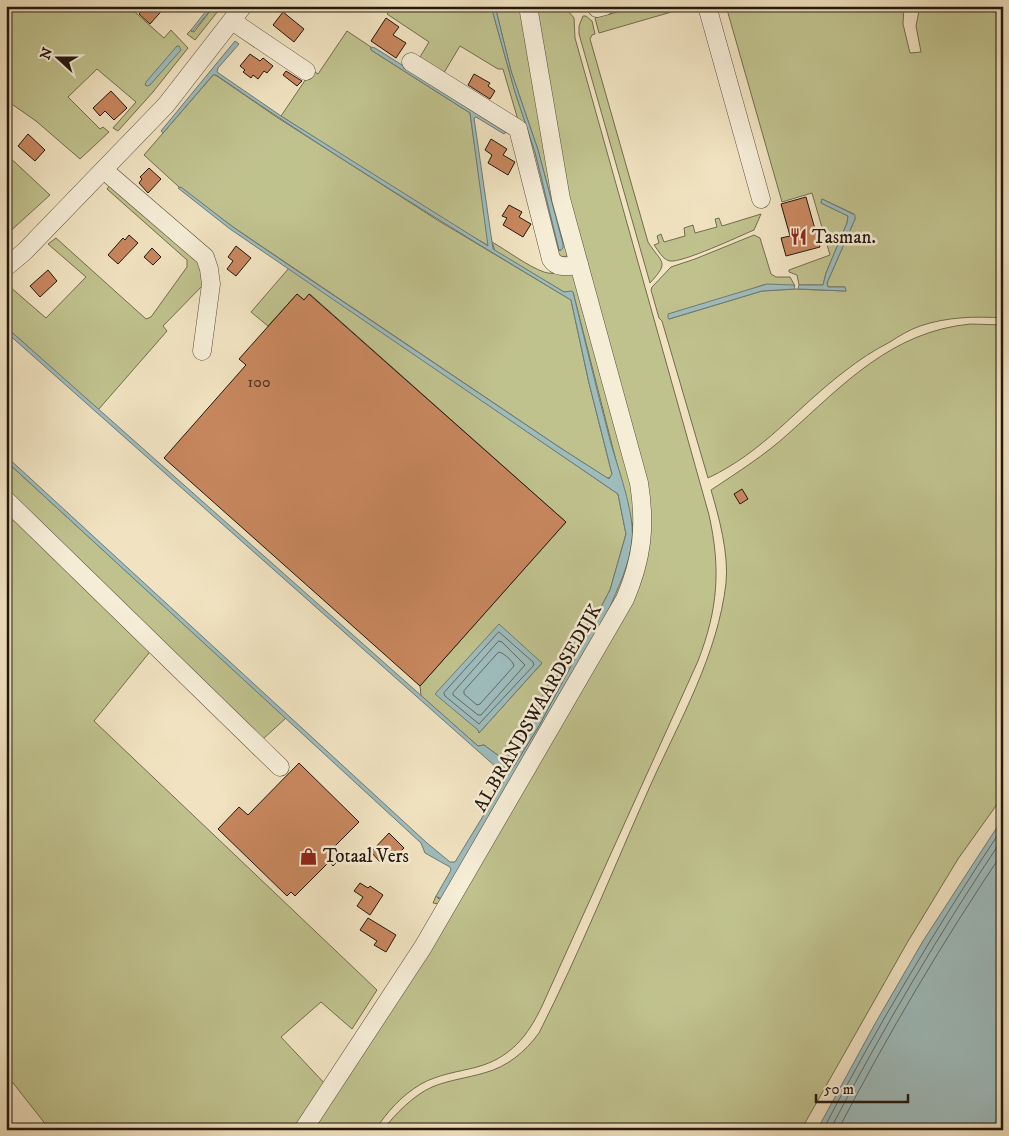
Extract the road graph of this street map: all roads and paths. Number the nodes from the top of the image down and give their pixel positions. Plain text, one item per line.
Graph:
1 (243, 6) edge
2 (528, 6) edge
3 (707, 6) edge
4 (232, 21) junction
5 (411, 62) dead end
6 (306, 71) dead end
7 (104, 170) junction
8 (761, 199) dead end
9 (579, 265) junction
10 (6, 267) edge
11 (202, 351) dead end
12 (6, 500) edge
13 (280, 767) dead end
14 (303, 1130) edge

1 - 4 street
2 - 9 street, ALBRANDSWAARDSEDIJK
3 - 8 street
4 - 6 street
4 - 7 street
5 - 9 street
7 - 10 street
7 - 11 street
9 - 14 street, ALBRANDSWAARDSEDIJK
12 - 13 street

